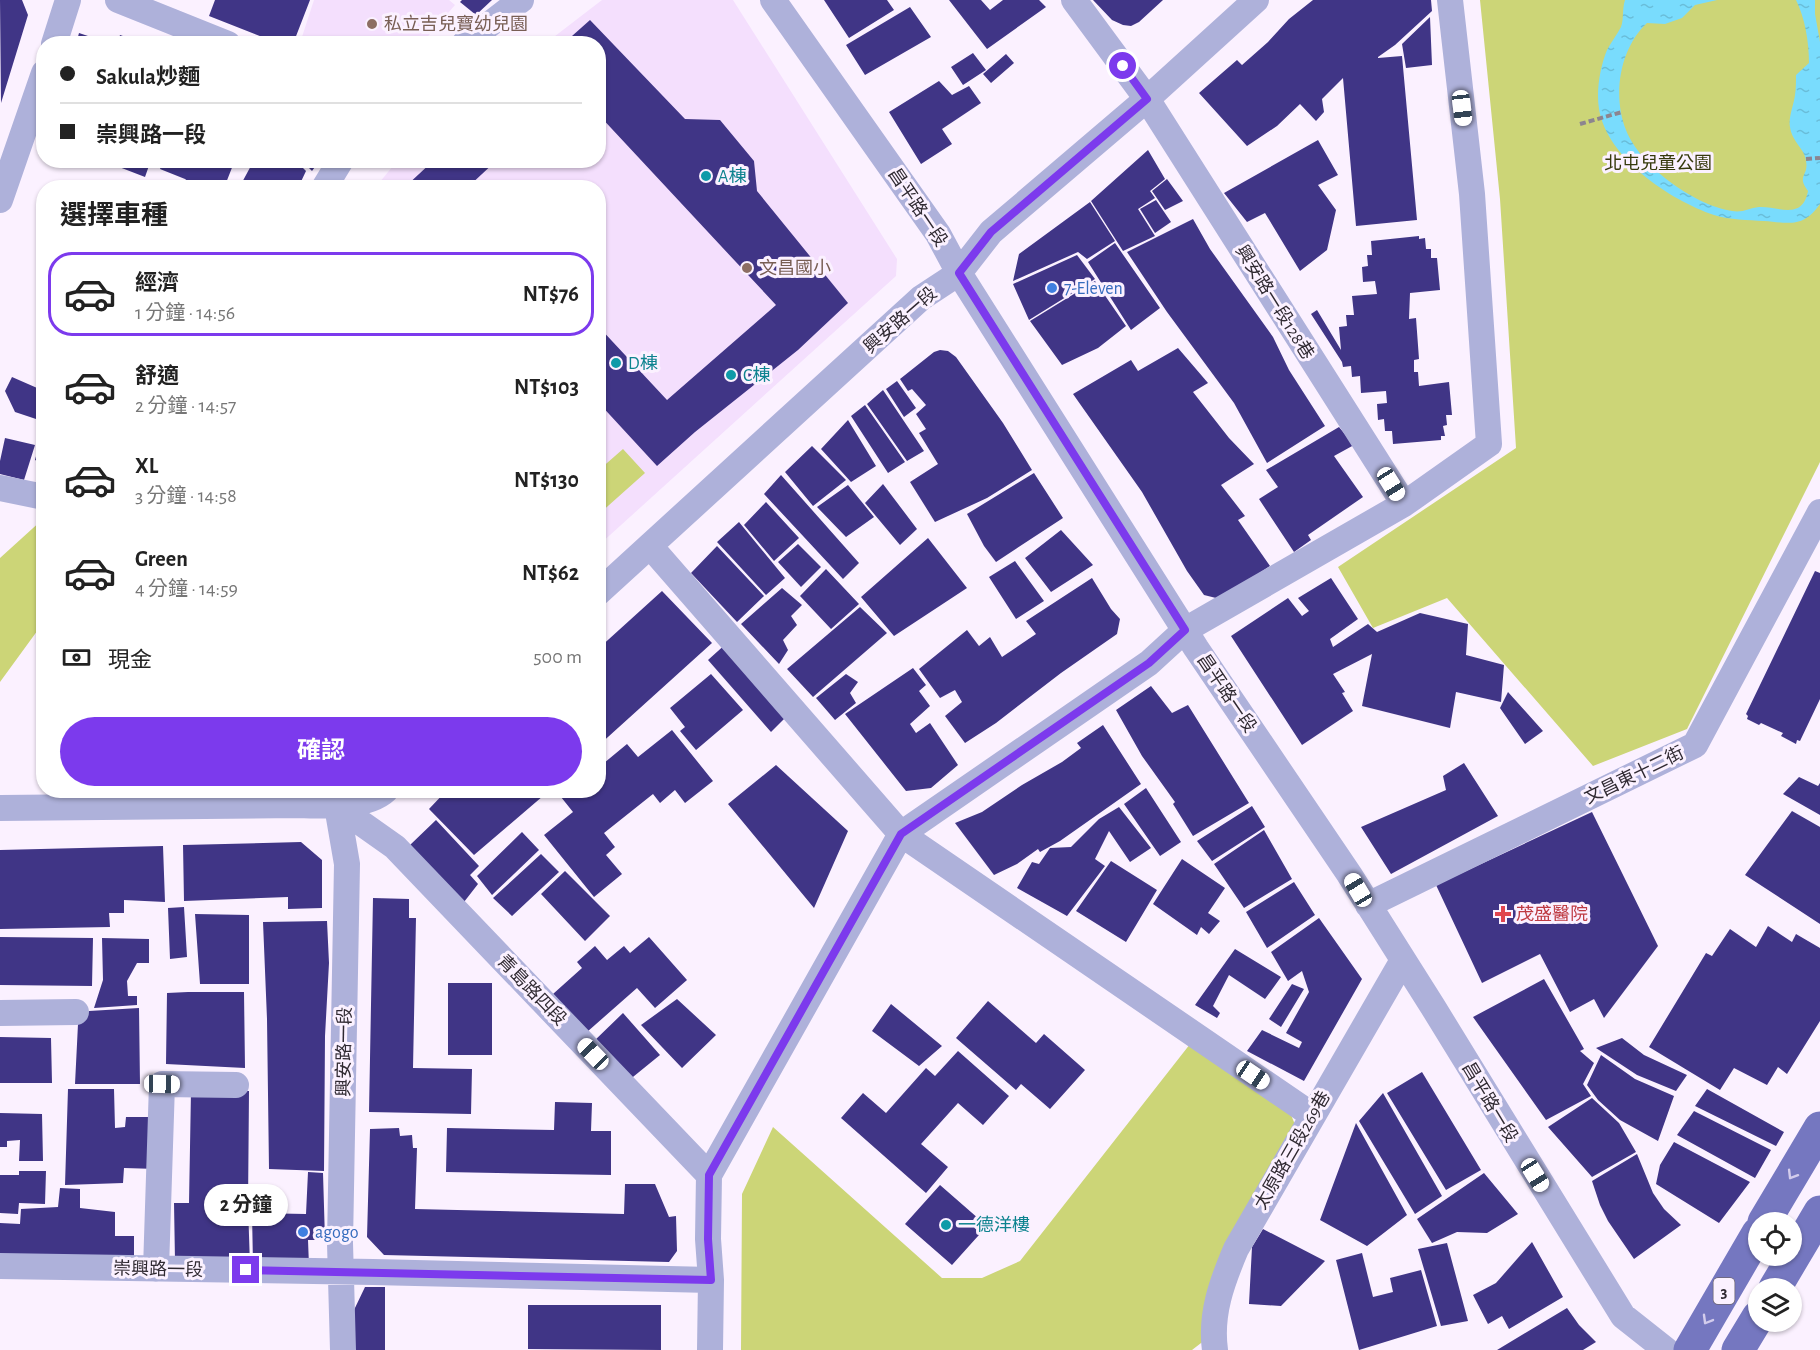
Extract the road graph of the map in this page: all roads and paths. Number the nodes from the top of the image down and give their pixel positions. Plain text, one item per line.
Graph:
1 (68, 0) edge
2 (118, 0) edge
3 (521, 0) edge
4 (773, 0) edge
5 (1074, 0) edge
6 (1256, 0) edge
7 (1450, 0) edge
8 (57, 36) edge
9 (208, 36) edge
10 (474, 36) edge
11 (36, 96) edge
12 (1147, 99) junction
13 (1622, 112) dead end
14 (1580, 124) dead end
15 (1820, 158) edge
16 (1806, 159) dead end
17 (0, 200) edge
18 (959, 273) junction
19 (0, 488) edge
20 (36, 495) edge
21 (1404, 504) junction
22 (1820, 512) edge
23 (650, 546) junction
24 (606, 585) edge
25 (1185, 630) junction
26 (333, 798) edge
27 (0, 808) edge
28 (901, 834) junction
29 (1368, 905) junction
30 (1403, 960) junction
31 (76, 1012) dead end
32 (0, 1013) edge
33 (236, 1085) dead end
34 (1312, 1115) junction
35 (1820, 1128) edge
36 (709, 1175) junction
37 (1770, 1212) edge
38 (1820, 1212) edge
39 (1748, 1250) edge
40 (0, 1266) edge
41 (156, 1269) junction
42 (342, 1271) junction
43 (1781, 1278) edge
44 (711, 1280) junction
45 (1749, 1332) edge
46 (343, 1350) edge
47 (710, 1350) edge
48 (1215, 1350) edge
49 (1666, 1350) edge
50 (1690, 1350) edge
51 (1738, 1350) edge

1 - 8 street
2 - 9 street
3 - 10 street
4 - 18 street, 昌平路一段
5 - 12 street, 興安路一段128巷
6 - 12 street, 興安路一段
7 - 21 street
11 - 17 street
12 - 18 street, 興安路一段
12 - 21 street, 興安路一段128巷
13 - 14 path
15 - 16 path
18 - 23 street, 興安路一段
18 - 25 street, 昌平路一段
19 - 20 street
21 - 25 street
22 - 29 street, 文昌東十二街
23 - 24 street, 興安路一段
23 - 28 street
25 - 28 street
25 - 29 street, 昌平路一段
26 - 27 street
26 - 36 street, 青島路四段
26 - 42 street, 興安路一段
28 - 34 street
28 - 36 street
29 - 30 street, 昌平路一段
30 - 34 street, 太原路三段269巷
30 - 49 street, 昌平路一段
31 - 32 street
33 - 41 street
34 - 48 street, 太原路三段269巷
35 -> 37 main road
36 - 44 street
38 - 43 main road
39 -> 50 main road, 3
40 - 41 street, 崇興路一段
41 - 42 street, 崇興路一段
42 - 44 street, 崇興路一段
42 - 46 street, 興安路一段
44 - 47 street
45 - 51 main road, 3

